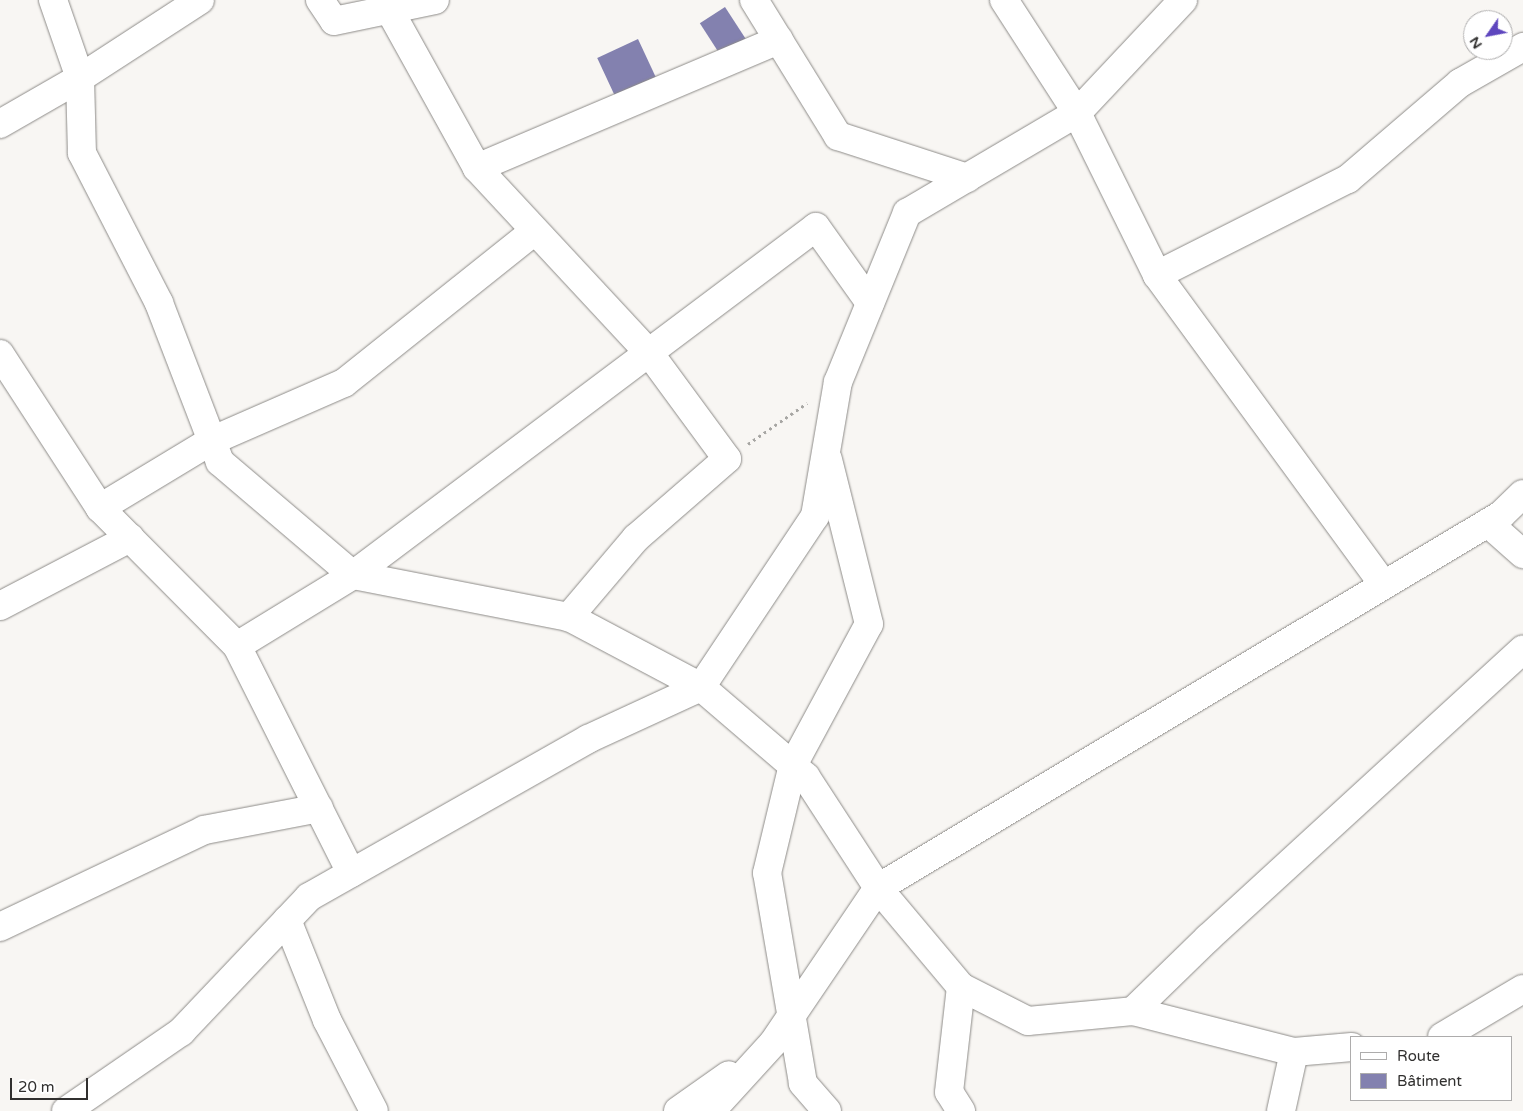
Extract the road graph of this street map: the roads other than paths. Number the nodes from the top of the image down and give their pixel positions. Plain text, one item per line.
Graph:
1 (54, 0) edge
2 (200, 0) edge
3 (320, 0) edge
4 (435, 0) edge
5 (754, 0) edge
6 (1004, 0) edge
7 (1183, 0) edge
8 (390, 11) junction
9 (779, 40) junction
10 (1523, 48) edge
11 (80, 78) junction
12 (1077, 113) junction
13 (0, 124) edge
14 (477, 168) junction
15 (968, 178) junction
16 (534, 232) junction
17 (1156, 275) junction
18 (870, 303) junction
19 (650, 354) junction
20 (0, 355) edge
21 (211, 441) junction
22 (826, 449) junction
23 (1523, 494) edge
24 (100, 508) junction
25 (1488, 523) junction
26 (130, 538) junction
27 (1523, 554) edge
28 (353, 575) junction
29 (1384, 585) junction
30 (0, 606) edge
31 (569, 617) junction
32 (237, 646) junction
33 (1523, 649) edge
34 (701, 687) junction
35 (793, 765) junction
36 (319, 808) junction
37 (350, 873) junction
38 (878, 888) junction
39 (287, 920) junction
40 (0, 927) edge
41 (961, 987) junction
42 (1523, 989) edge
43 (1133, 1011) junction
44 (792, 1015) junction
45 (1444, 1036) edge
46 (773, 1043) junction
47 (1350, 1047) edge
48 (1294, 1052) junction
49 (78, 1108) edge
50 (374, 1111) edge
51 (678, 1111) edge
52 (711, 1111) edge
53 (827, 1111) edge
54 (961, 1111) edge
55 (1281, 1111) edge

1 - 11 street
2 - 11 street
3 - 8 street
4 - 8 street
5 - 9 street
6 - 12 street
7 - 12 street
8 - 14 street
9 - 14 street
9 - 15 street
10 - 17 street
11 - 13 street
11 - 21 street
12 - 15 street
12 - 17 street
14 - 16 street
15 - 18 street
16 - 19 street
16 - 21 street
17 - 29 street
18 - 19 street
18 - 22 street
19 - 28 street
19 - 31 street
20 - 24 street
21 - 24 street
21 - 28 street
22 - 34 street
22 - 35 street
23 - 25 street
24 - 26 street
25 - 27 street
25 - 29 street
26 - 30 street
26 - 32 street
28 - 31 street
28 - 32 street
29 - 38 street
31 - 34 street
32 - 36 street
33 - 43 street
34 - 35 street
34 - 37 street
35 - 38 street
35 - 44 street
36 - 37 street
36 - 40 street
37 - 39 street
38 - 41 street
38 - 44 street
39 - 49 street
39 - 50 street
41 - 43 street
41 - 54 street
42 - 45 street
43 - 48 street
44 - 46 street
44 - 53 street
46 - 51 street
46 - 52 street
47 - 48 street
48 - 55 street

